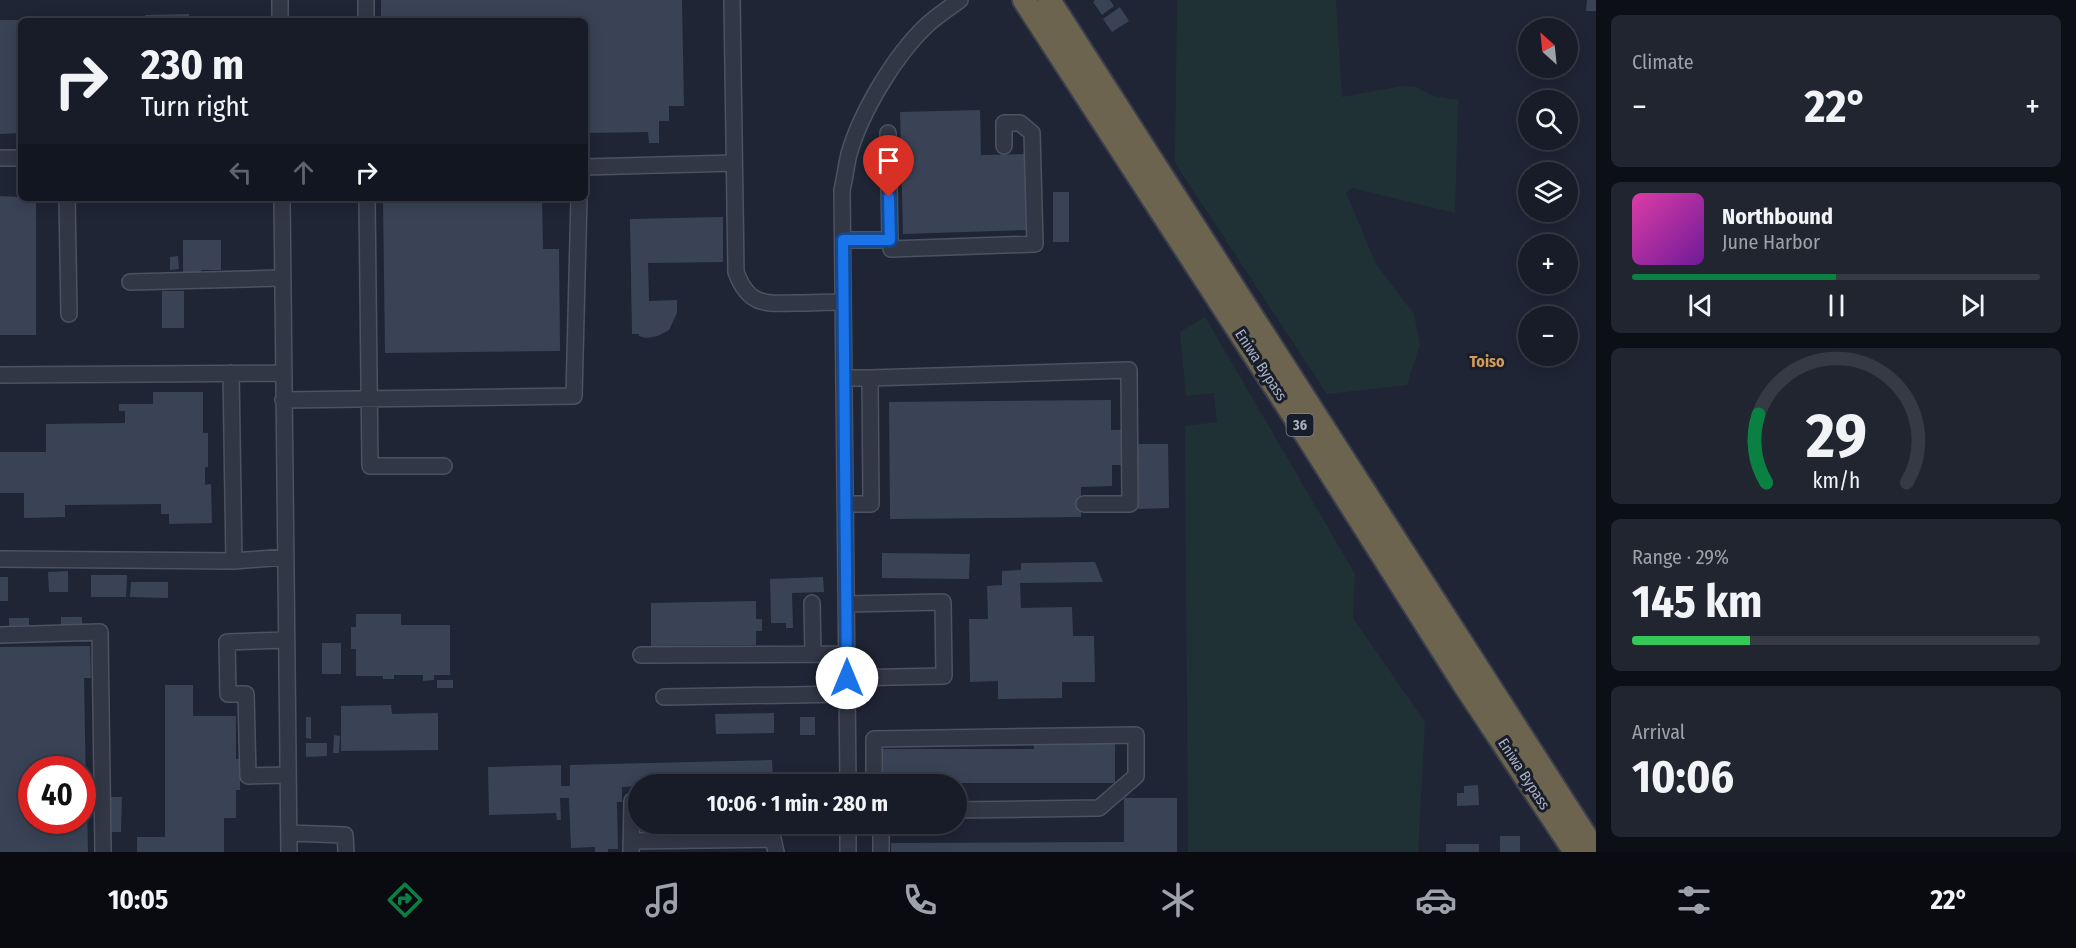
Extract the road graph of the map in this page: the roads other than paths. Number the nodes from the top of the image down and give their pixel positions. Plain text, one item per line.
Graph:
1 (280, 0) edge
2 (366, 0) edge
3 (732, 0) edge
4 (960, 0) edge
5 (1024, 0) edge
6 (1049, 0) edge
7 (280, 18) edge
8 (366, 18) edge
9 (888, 133) dead end
10 (1004, 146) dead end
11 (0, 158) edge
12 (18, 158) edge
13 (734, 164) junction
14 (588, 167) edge
15 (67, 201) edge
16 (282, 201) edge
17 (367, 201) edge
18 (579, 201) edge
19 (843, 240) junction
20 (890, 240) junction
21 (282, 278) junction
22 (129, 282) dead end
23 (843, 302) junction
24 (69, 314) dead end
25 (231, 373) junction
26 (283, 373) junction
27 (0, 375) edge
28 (844, 378) junction
29 (870, 378) junction
30 (369, 399) junction
31 (284, 400) junction
32 (444, 466) dead end
33 (845, 504) junction
34 (1084, 504) dead end
35 (285, 557) junction
36 (0, 558) edge
37 (234, 561) junction
38 (812, 603) dead end
39 (846, 604) junction
40 (0, 635) edge
41 (286, 640) junction
42 (813, 654) junction
43 (846, 654) junction
44 (641, 655) dead end
45 (847, 678) junction
46 (847, 694) junction
47 (664, 697) dead end
48 (848, 774) edge
49 (874, 774) edge
50 (288, 775) junction
51 (967, 810) edge
52 (289, 833) junction
53 (848, 834) edge
54 (881, 834) edge
55 (631, 846) edge
56 (104, 852) edge
57 (289, 852) edge
58 (346, 852) edge
59 (776, 852) edge
60 (848, 852) edge
61 (881, 852) edge
62 (1575, 852) edge
63 (1596, 852) edge

1 - 7 street
2 - 8 street
3 - 13 street
4 - 19 street
5 - 62 highway, Eniwa Bypass / 36
6 - 63 highway, Eniwa Bypass / 36
9 - 20 street
10 - 20 street
11 - 12 street
13 - 14 street
13 - 23 street
15 - 24 street
16 - 21 street
17 - 30 street
18 - 30 street
19 - 20 street
19 - 23 street
21 - 22 street
21 - 26 street
23 - 28 street
25 - 26 street
25 - 27 street
25 - 37 street
26 - 31 street
28 - 29 street
28 - 33 street
29 - 33 street
29 - 34 street
30 - 31 street
30 - 32 street
31 - 35 street
33 - 39 street
35 - 37 street
35 - 41 street
36 - 37 street
38 - 42 street
39 - 43 street
39 - 45 street
40 - 56 street
41 - 50 street
41 - 50 street
42 - 43 street
42 - 44 street
43 - 45 street
45 - 46 street
46 - 47 street
46 - 48 street
49 - 51 street
50 - 52 street
52 - 57 street
52 - 58 street
53 - 60 street
54 - 61 street
55 - 59 street

